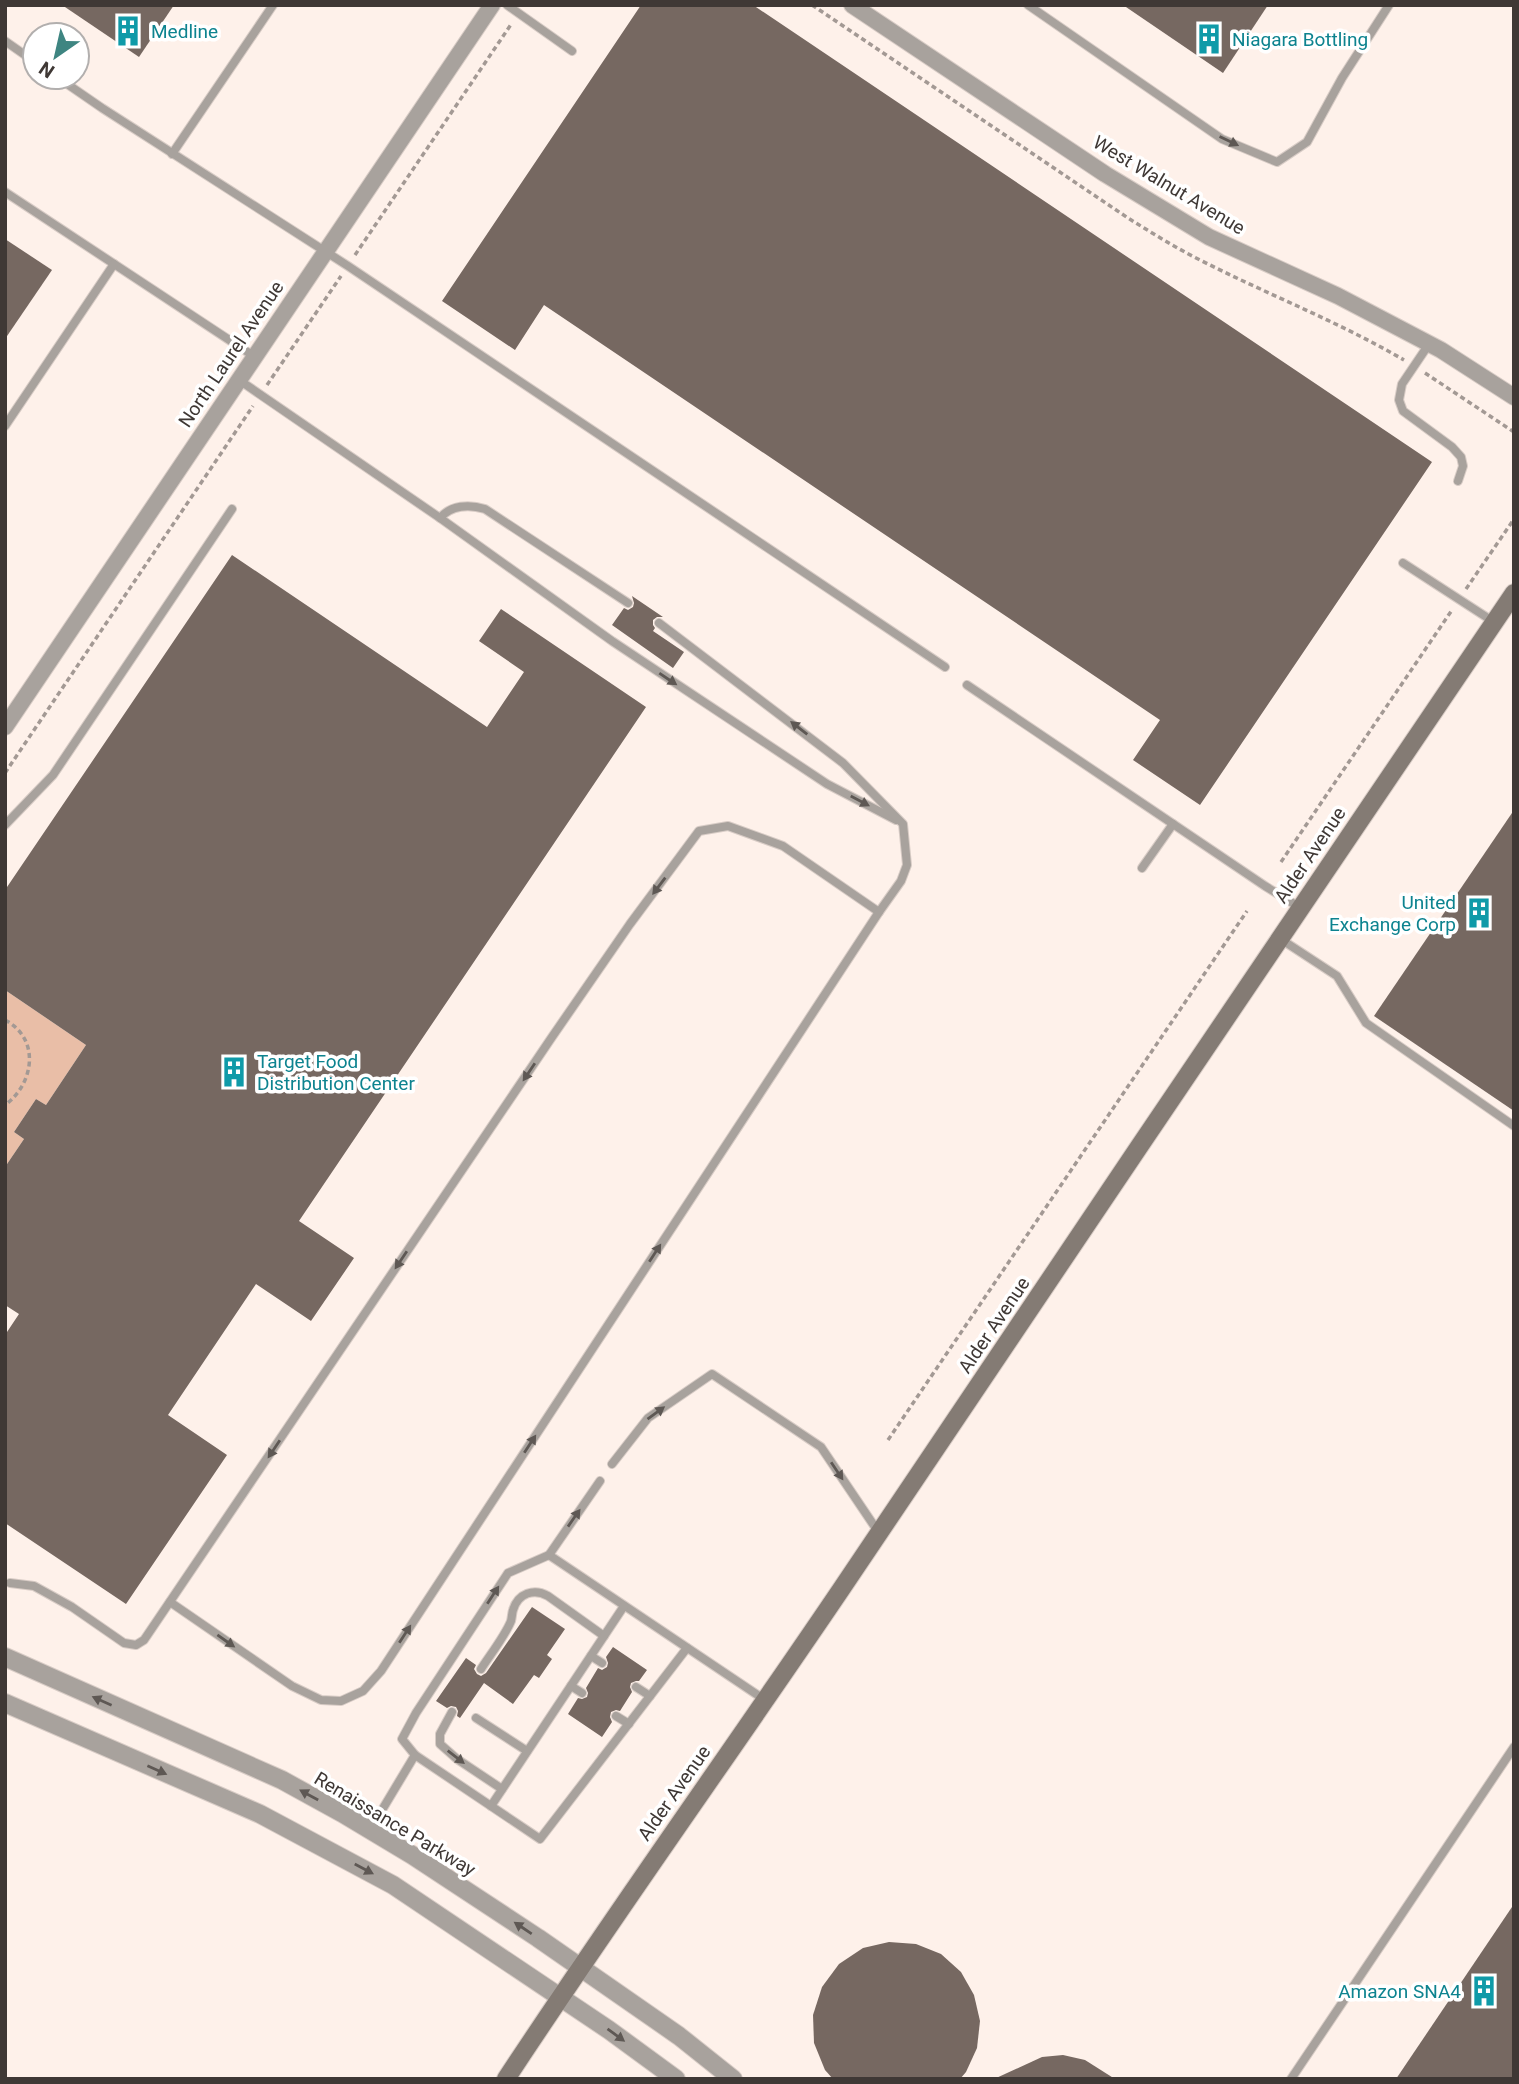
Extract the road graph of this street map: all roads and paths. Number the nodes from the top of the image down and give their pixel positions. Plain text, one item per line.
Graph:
1 (273, 5) edge
2 (492, 5) edge
3 (507, 5) edge
4 (852, 5) edge
5 (1028, 5) edge
6 (1389, 5) edge
7 (5, 41) edge
8 (572, 51) dead end
9 (21, 52) edge
10 (78, 91) edge
11 (172, 154) junction
12 (5, 192) edge
13 (326, 252) junction
14 (114, 264) junction
15 (1429, 344) junction
16 (255, 357) junction
17 (239, 380) junction
18 (1514, 397) edge
19 (5, 426) edge
20 (1458, 481) dead end
21 (232, 509) dead end
22 (440, 518) junction
23 (1514, 519) edge
24 (1403, 562) dead end
25 (1514, 593) edge
26 (1459, 600) junction
27 (628, 603) dead end
28 (1494, 622) junction
29 (659, 623) dead end
30 (945, 667) dead end
31 (967, 684) dead end
32 (7, 721) edge
33 (903, 824) junction
34 (1173, 824) junction
35 (5, 825) edge
36 (1281, 862) dead end
37 (1142, 868) dead end
38 (1299, 907) junction
39 (1247, 911) dead end
40 (879, 912) junction
41 (1279, 938) junction
42 (5, 1020) edge
43 (5, 1105) edge
44 (1514, 1126) edge
45 (888, 1440) dead end
46 (612, 1464) dead end
47 (600, 1481) dead end
48 (879, 1533) junction
49 (548, 1555) junction
50 (7, 1581) edge
51 (5, 1592) edge
52 (170, 1602) junction
53 (624, 1606) junction
54 (604, 1636) junction
55 (687, 1648) junction
56 (591, 1656) junction
57 (5, 1657) edge
58 (602, 1663) dead end
59 (481, 1669) dead end
60 (571, 1686) junction
61 (636, 1687) dead end
62 (582, 1693) dead end
63 (650, 1696) junction
64 (765, 1700) junction
65 (5, 1703) edge
66 (452, 1712) dead end
67 (616, 1716) dead end
68 (476, 1718) dead end
69 (629, 1724) junction
70 (1514, 1747) edge
71 (527, 1751) junction
72 (415, 1755) junction
73 (502, 1789) junction
74 (491, 1806) junction
75 (370, 1830) junction
76 (579, 1967) junction
77 (560, 1997) junction
78 (506, 2079) edge
79 (676, 2079) edge
80 (733, 2079) edge
81 (1291, 2079) edge

1 - 11 lane
2 - 13 street, North Laurel Avenue
3 - 8 lane
4 - 15 street, West Walnut Avenue
5 -> 6 lane
7 - 9 lane
10 - 11 lane
11 - 13 lane
12 - 14 lane
13 - 16 street, North Laurel Avenue
13 - 30 lane
14 - 16 lane
14 - 19 lane
15 - 18 street, West Walnut Avenue
15 - 20 lane
16 - 17 street, North Laurel Avenue
17 - 22 lane
17 - 32 street, North Laurel Avenue
21 - 35 lane
22 - 27 lane
22 -> 33 lane
23 - 26 path
24 - 26 lane
25 - 28 main road, Alder Avenue
26 - 28 lane
26 - 36 path
28 - 38 main road, Alder Avenue
33 -> 29 lane
31 - 34 lane
33 - 40 lane
34 - 37 lane
34 - 38 lane
38 - 41 main road, Alder Avenue
39 - 45 path
40 -> 52 lane
52 -> 40 lane
41 - 44 lane
41 - 48 main road, Alder Avenue
42 - 43 path
46 -> 48 lane
49 -> 47 lane
48 - 64 main road, Alder Avenue
49 - 53 lane
72 -> 49 lane
50 - 51 lane
50 - 52 lane
53 - 54 lane
53 - 55 lane
54 - 56 lane
54 - 59 lane
55 - 63 lane
55 - 64 lane
56 - 58 lane
56 - 60 lane
75 -> 57 street, Renaissance Parkway
60 - 62 lane
60 - 71 lane
61 - 63 lane
63 - 69 lane
64 - 76 main road, Alder Avenue
65 -> 77 street
66 -> 73 lane
67 - 69 lane
68 - 71 lane
69 - 74 lane
70 - 81 lane
71 - 73 lane
72 - 74 lane
72 - 75 lane
73 - 74 lane
76 -> 75 street, Renaissance Parkway
76 - 77 main road, Alder Avenue
76 - 80 street, Renaissance Parkway
77 - 78 main road, Alder Avenue
77 -> 79 street

